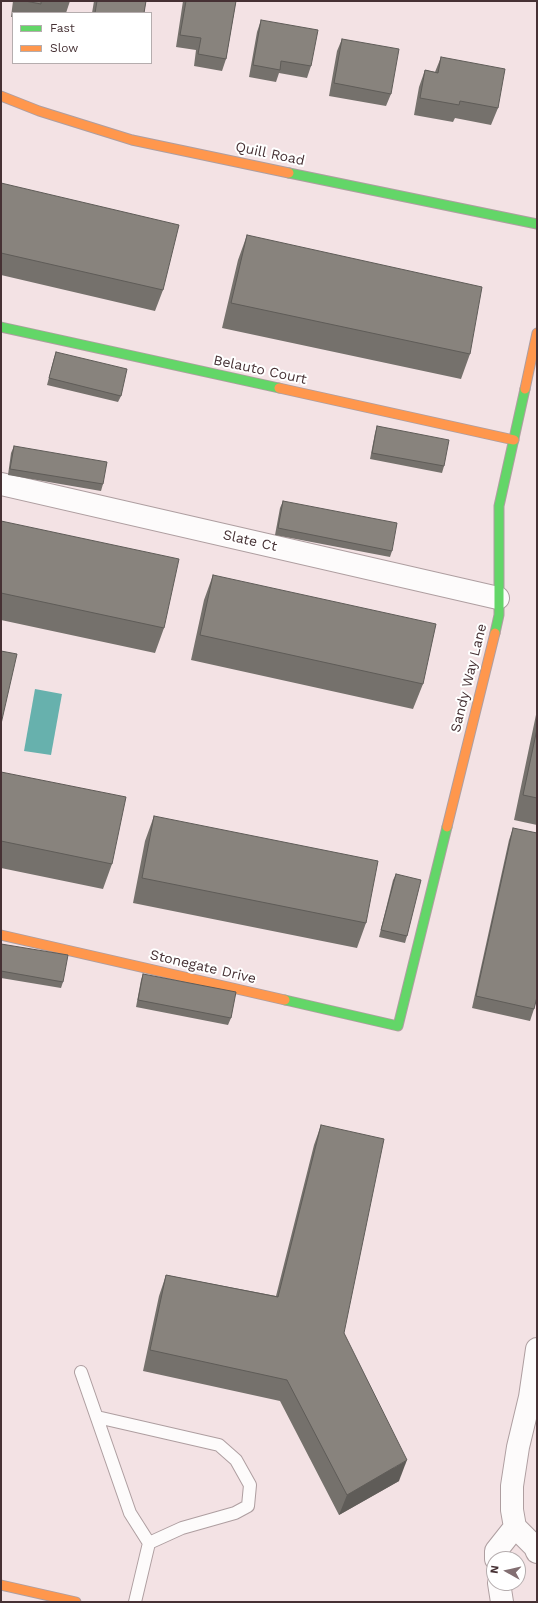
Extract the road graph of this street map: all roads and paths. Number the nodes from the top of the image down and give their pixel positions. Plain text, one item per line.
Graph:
1 (1, 96) edge
2 (537, 224) edge
3 (1, 327) edge
4 (537, 333) edge
5 (514, 440) junction
6 (1, 484) edge
7 (498, 598) junction
8 (1, 935) edge
9 (398, 1026) joint
10 (537, 1349) edge
11 (81, 1372) dead end
12 (96, 1417) junction
13 (515, 1527) junction
14 (149, 1543) junction
15 (496, 1551) edge
16 (537, 1552) edge
17 (1, 1585) edge
18 (500, 1591) edge
19 (76, 1602) edge
20 (135, 1602) edge
21 (502, 1602) edge

1 - 2 street, Quill Road
3 - 5 street, Belauto Court
4 - 5 street, Sandy Way Lane
5 - 7 street, Sandy Way Lane
6 - 7 street, Slate Ct
7 - 9 street, Sandy Way Lane
8 - 9 street, Stonegate Drive
10 - 13 street
11 - 12 lane
12 - 14 lane
12 - 14 lane
13 - 15 street
13 - 16 street
14 - 20 lane
17 - 19 street
18 - 21 street

